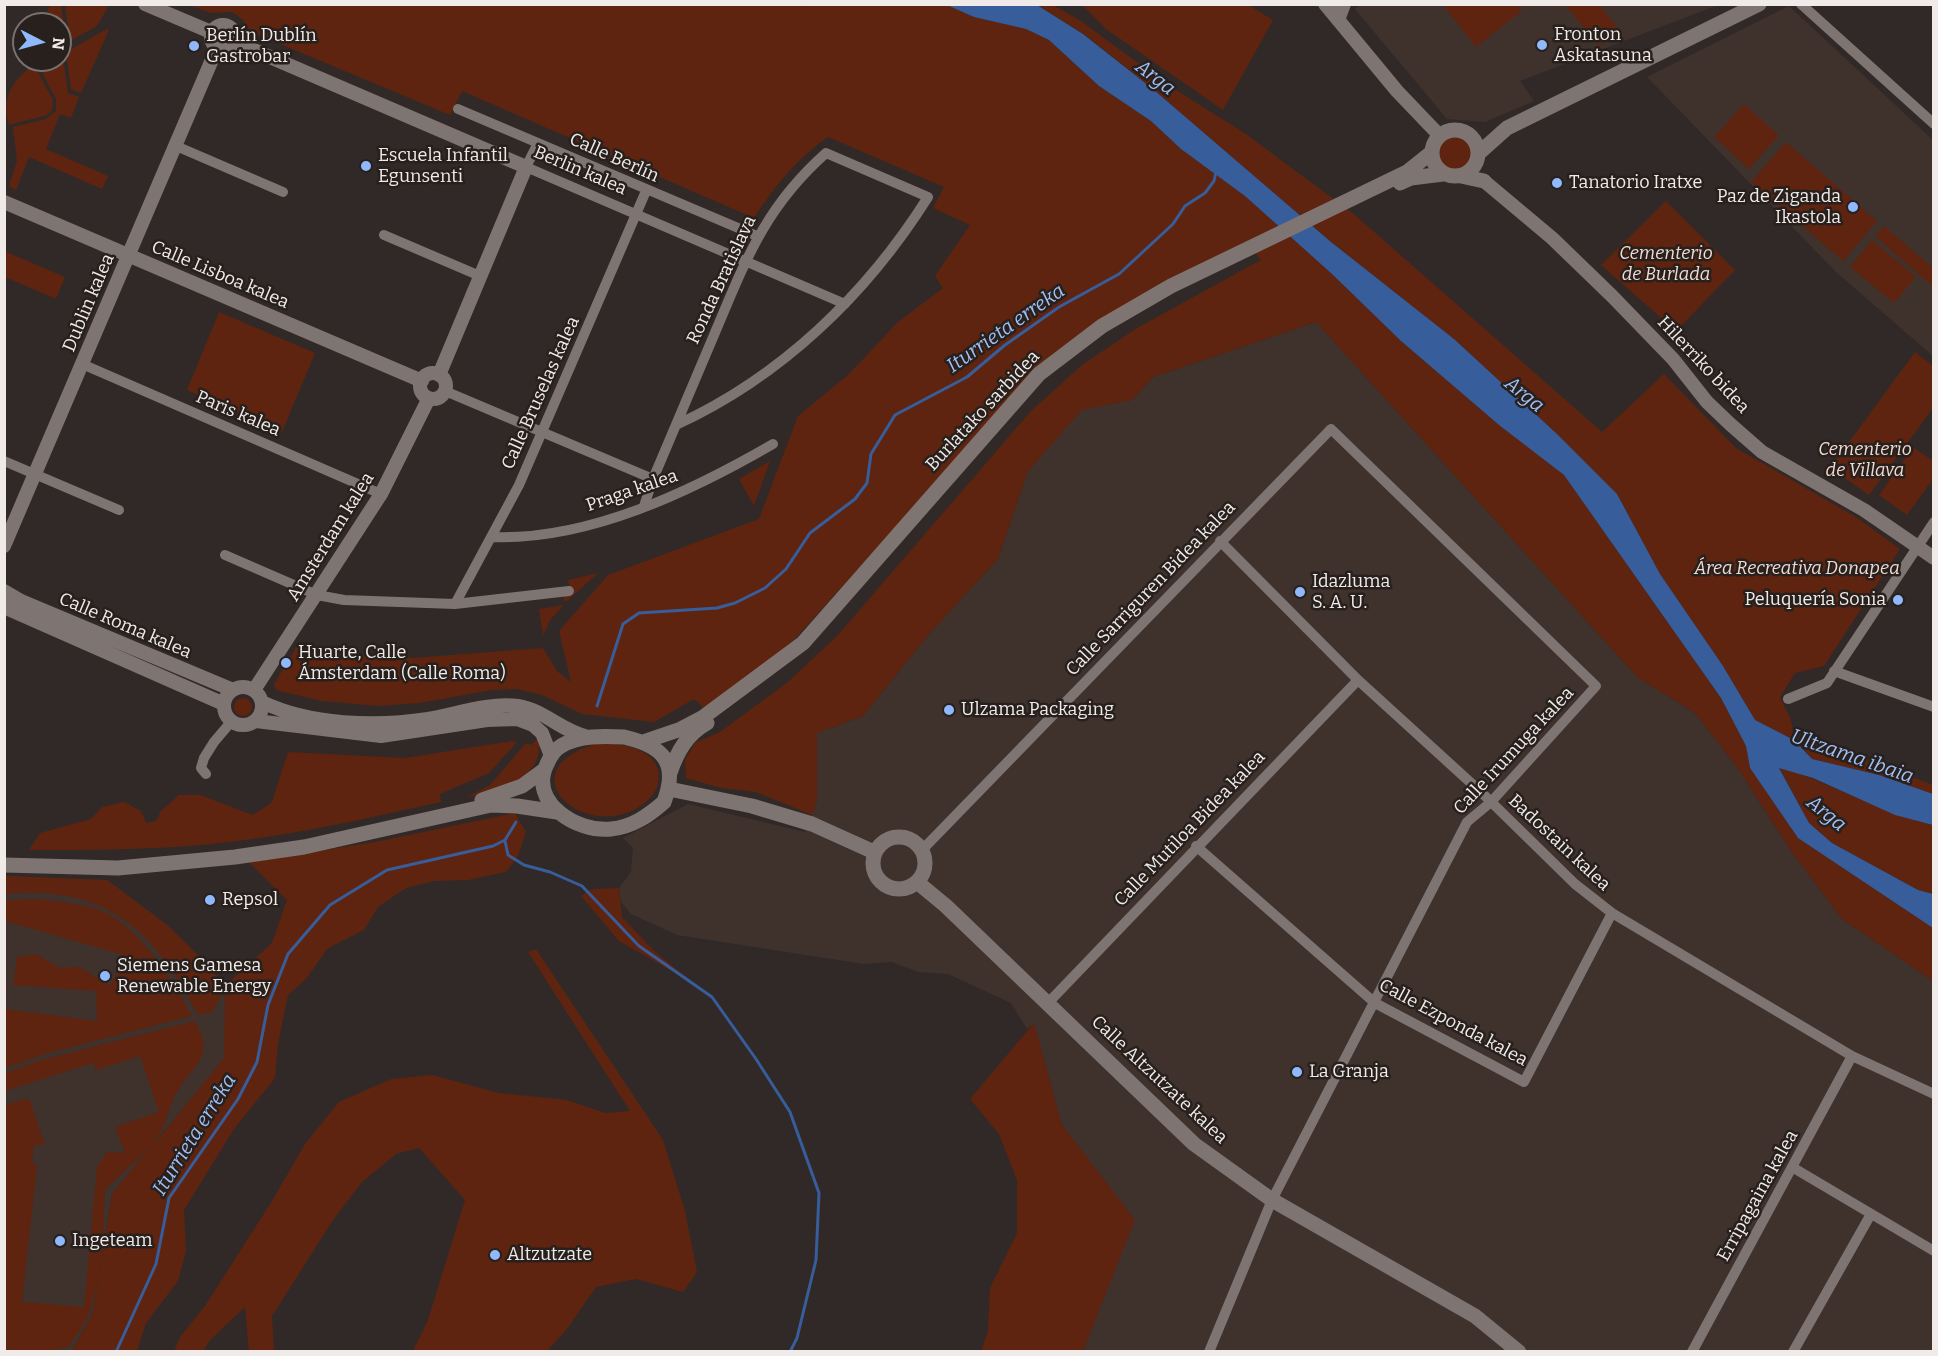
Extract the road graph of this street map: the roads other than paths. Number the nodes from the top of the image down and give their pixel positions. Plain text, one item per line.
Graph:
1 (145, 4) edge
2 (1324, 4) edge
3 (1344, 4) edge
4 (1759, 4) edge
5 (1801, 4) edge
6 (1338, 20) junction
7 (211, 32) junction
8 (235, 42) junction
9 (217, 48) junction
10 (458, 109) dead end
11 (1934, 124) edge
12 (1507, 128) junction
13 (1468, 134) junction
14 (1440, 136) junction
15 (538, 143) junction
16 (176, 146) junction
17 (1432, 152) junction
18 (1478, 157) junction
19 (526, 168) junction
20 (1443, 174) junction
21 (1461, 176) junction
22 (1484, 181) junction
23 (646, 190) junction
24 (283, 192) dead end
25 (1357, 200) junction
26 (4, 202) edge
27 (636, 214) junction
28 (384, 236) dead end
29 (757, 236) junction
30 (1244, 254) junction
31 (129, 255) junction
32 (746, 261) junction
33 (480, 276) junction
34 (845, 304) junction
35 (82, 364) junction
36 (439, 375) junction
37 (422, 381) junction
38 (445, 391) junction
39 (429, 398) junction
40 (676, 425) junction
41 (1331, 429) joint
42 (542, 433) junction
43 (773, 444) dead end
44 (4, 461) edge
45 (35, 474) junction
46 (652, 479) junction
47 (381, 494) junction
48 (644, 506) junction
49 (119, 510) dead end
50 (1934, 522) edge
51 (492, 537) junction
52 (1220, 541) junction
53 (4, 546) edge
54 (1916, 546) junction
55 (225, 555) dead end
56 (1934, 558) edge
57 (4, 591) edge
58 (569, 591) dead end
59 (317, 595) junction
60 (454, 604) junction
61 (4, 607) edge
62 (1834, 671) junction
63 (1358, 680) junction
64 (233, 690) junction
65 (254, 690) junction
66 (1788, 699) dead end
67 (262, 702) junction
68 (224, 704) junction
69 (1934, 707) edge
70 (256, 721) junction
71 (231, 722) junction
72 (590, 738) junction
73 (643, 742) junction
74 (551, 756) junction
75 (544, 770) junction
76 (670, 772) junction
77 (206, 774) dead end
78 (669, 789) junction
79 (1491, 802) junction
80 (557, 812) junction
81 (1196, 846) junction
82 (922, 850) junction
83 (874, 852) junction
84 (4, 859) edge
85 (4, 865) edge
86 (917, 882) junction
87 (1612, 913) junction
88 (1048, 1003) junction
89 (1375, 1003) junction
90 (1852, 1056) junction
91 (1934, 1094) edge
92 (1792, 1167) junction
93 (1272, 1200) junction
94 (1871, 1214) junction
95 (1934, 1251) edge
96 (1209, 1352) edge
97 (1519, 1352) edge
98 (1692, 1352) edge
99 (1793, 1352) edge

1 - 7 street
2 - 6 street
3 - 6 street
4 - 12 main road
5 - 11 street
6 - 14 street
7 - 8 street
7 - 9 street
8 - 9 street
8 - 19 street, Berlin kalea
9 - 16 street, Dublin kalea
10 - 15 street, Calle Berlín
12 - 13 main road
12 - 18 main road
13 - 14 main road
13 - 18 main road
14 - 17 main road
15 - 19 street
15 - 23 street, Calle Berlín
16 - 24 street
16 - 31 street, Dublin kalea
17 - 20 main road
17 - 25 main road, Burlatako sarbidea
18 - 21 main road
18 - 22 main road
19 - 27 street, Berlin kalea
19 - 33 street
20 - 21 main road
20 - 25 main road, Burlatako sarbidea
21 - 22 main road, Hilerriko bidea
22 - 54 street, Hilerriko bidea
23 - 27 street, Calle Bruselas kalea
23 - 29 street, Calle Berlín
25 - 30 main road, Burlatako sarbidea
26 - 31 street, Calle Lisboa kalea
27 - 32 street, Berlin kalea
27 - 42 street, Calle Bruselas kalea
28 - 33 street
29 - 32 street, Ronda Bratislava
29 - 34 street, Ronda Bratislava
30 - 73 main road, Burlatako sarbidea
30 - 76 main road, Burlatako sarbidea
31 - 35 street, Dublin kalea
31 - 37 street, Calle Lisboa kalea
32 - 34 street, Berlin kalea
32 - 40 street, Ronda Bratislava
33 - 36 street
34 - 40 street, Ronda Bratislava
35 - 45 street, Dublin kalea
35 - 47 street, Paris kalea
36 - 37 street
36 - 38 street
37 - 39 street
38 - 39 street
38 - 42 street
39 - 47 street, Amsterdam kalea
40 - 46 street, Ronda Bratislava
41 - 52 street, Calle Sarriguren Bidea kalea
41 - 79 street, Calle Irumuga kalea
42 - 46 street
42 - 51 street, Calle Bruselas kalea
43 - 48 street, Praga kalea
44 - 45 street
45 - 49 street
45 - 53 street, Dublin kalea
46 - 48 street, Ronda Bratislava
47 - 59 street, Amsterdam kalea
48 - 51 street, Praga kalea
50 - 54 street
51 - 60 street, Calle Bruselas kalea
52 - 63 street, Badostain kalea
52 - 82 street, Calle Sarriguren Bidea kalea
54 - 56 street, Hilerriko bidea
54 - 62 street
55 - 59 street
57 - 64 street, Calle Roma kalea
58 - 60 street
59 - 60 street
59 - 65 street, Amsterdam kalea
61 - 68 street, Calle Roma kalea
62 - 66 street
62 - 69 street
63 - 79 street, Badostain kalea
63 - 81 street, Calle Mutiloa Bidea kalea
64 - 65 street
64 - 68 street
65 - 67 street
67 - 70 street
67 - 72 street
68 - 71 street
70 - 71 street
70 - 74 street
71 - 77 street
72 - 73 main road
72 - 74 main road
73 - 76 main road
74 - 75 main road
75 - 80 main road
75 - 84 main road
76 - 78 main road
78 - 80 main road
78 - 83 main road
79 - 87 street, Badostain kalea
79 - 89 street, Calle Irumuga kalea
80 - 85 main road
81 - 88 street, Calle Mutiloa Bidea kalea
81 - 89 street, Calle Ezponda kalea
82 - 83 main road
82 - 86 main road
83 - 86 main road
86 - 88 main road, Calle Altzutzate kalea
87 - 89 street, Calle Ezponda kalea
87 - 90 street, Badostain kalea
88 - 93 main road, Calle Altzutzate kalea
89 - 93 street, Calle Irumuga kalea
90 - 91 street, Badostain kalea
90 - 92 street, Erripagaina kalea
92 - 94 street
92 - 98 street, Erripagaina kalea
93 - 96 street, Calle Irumuga kalea
93 - 97 main road, Calle Altzutzate kalea
94 - 95 street
94 - 99 street

